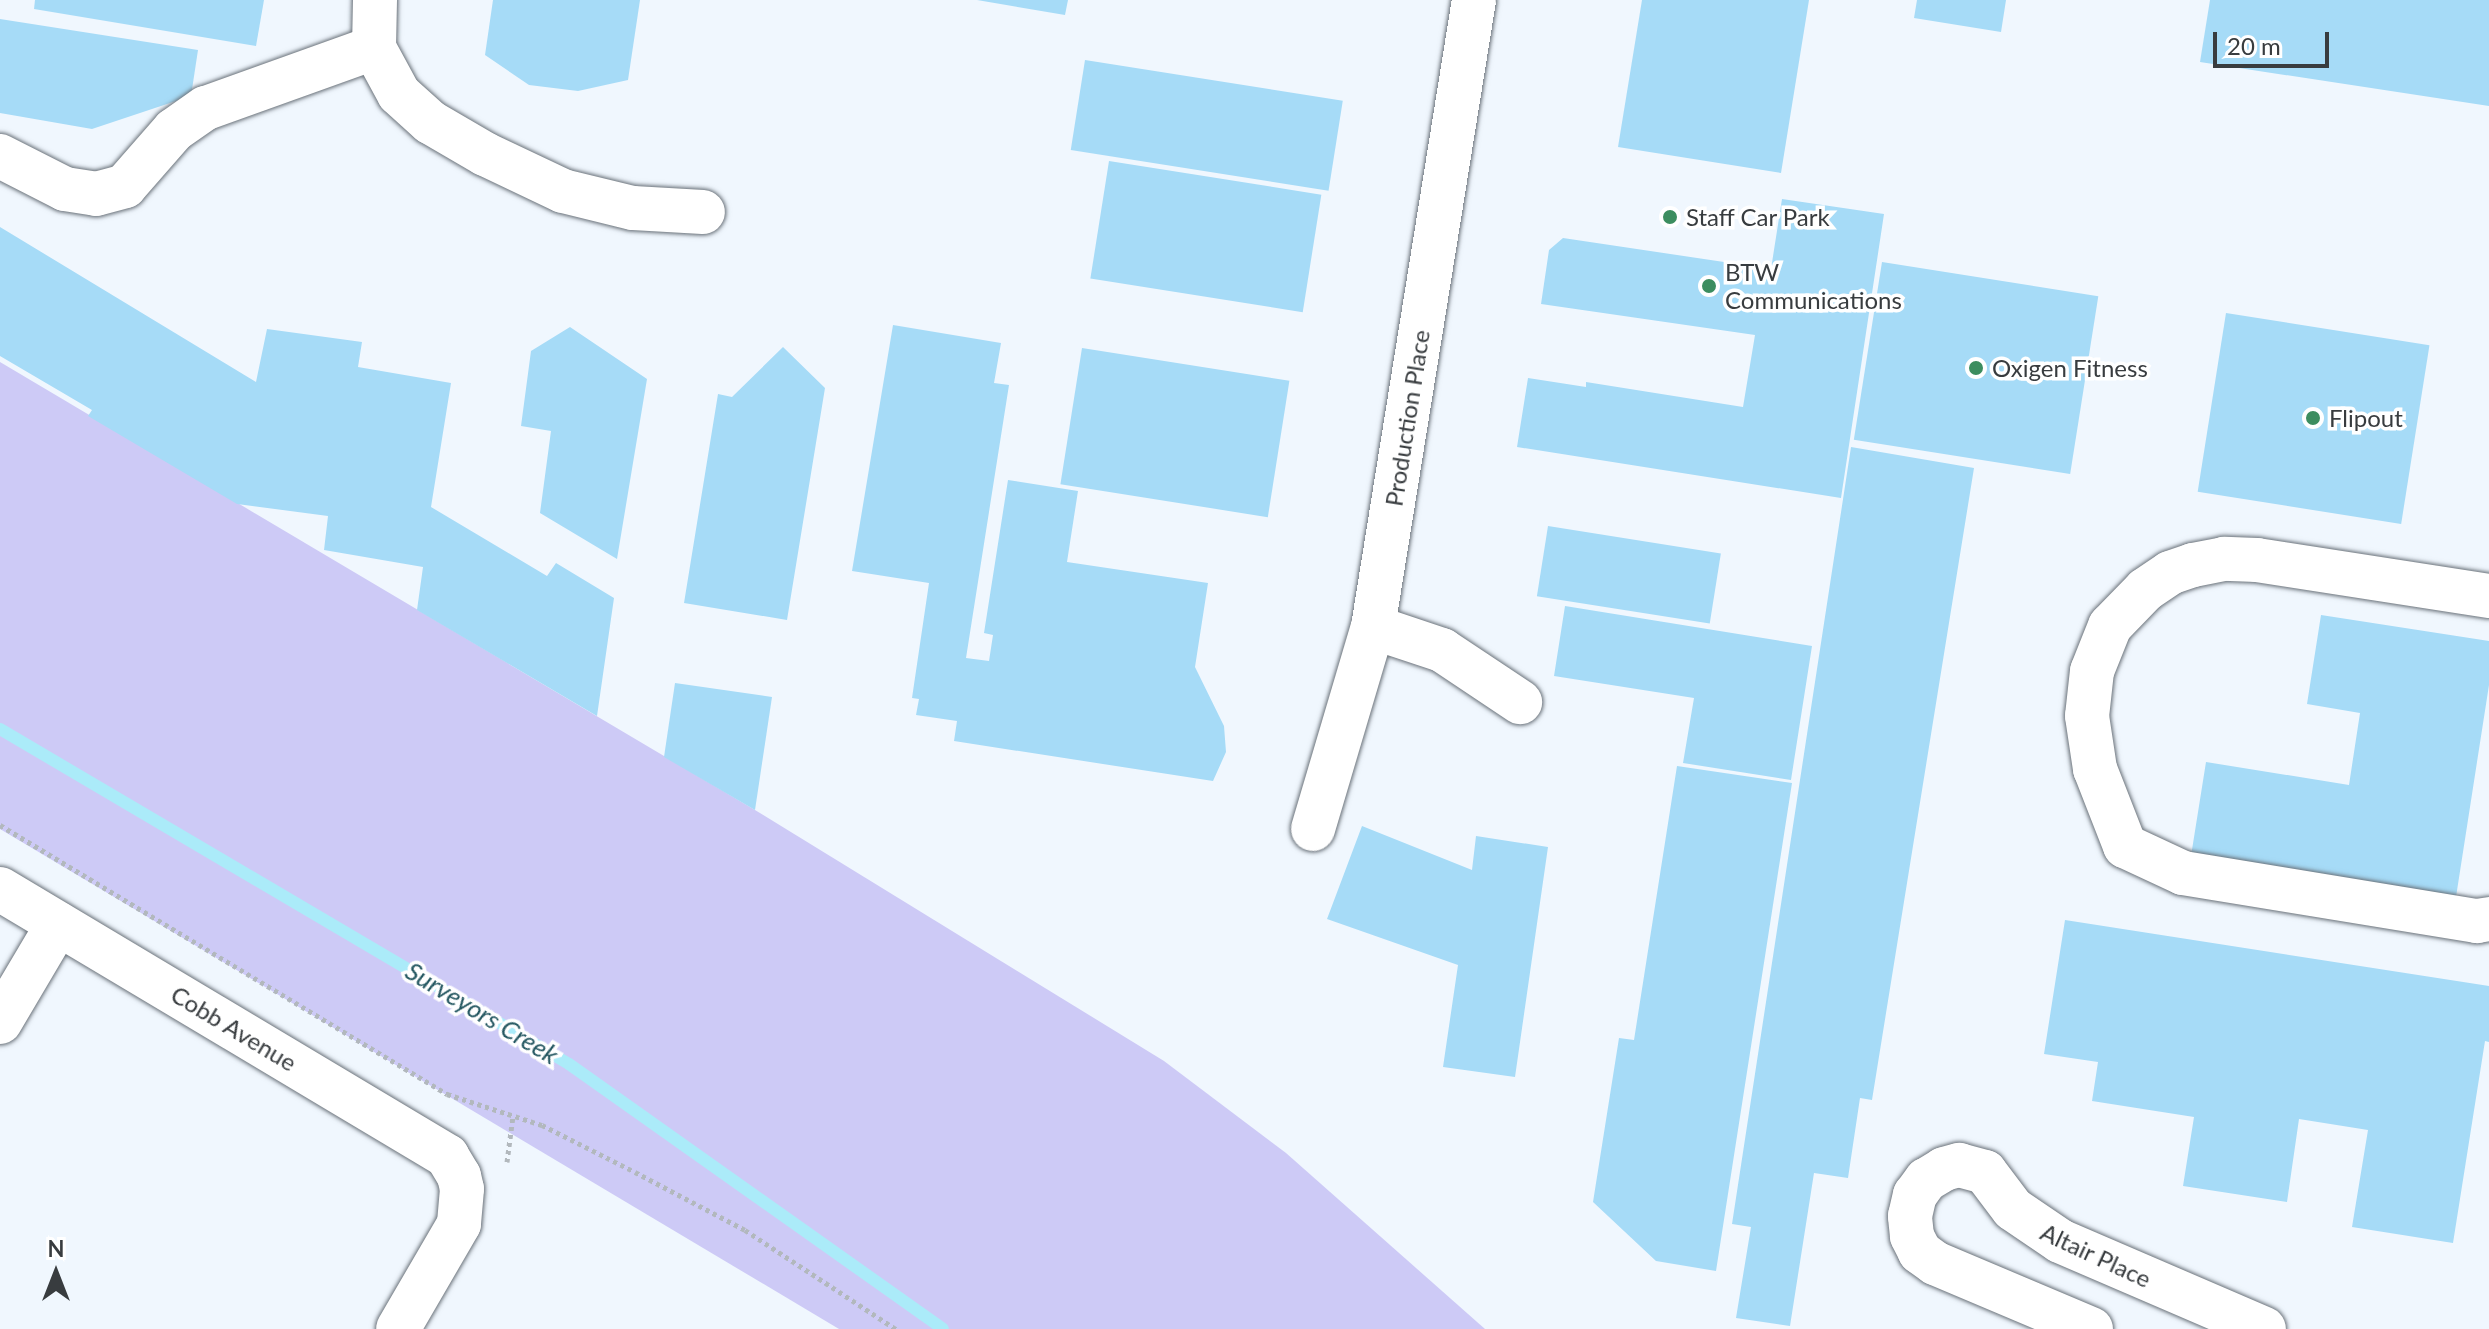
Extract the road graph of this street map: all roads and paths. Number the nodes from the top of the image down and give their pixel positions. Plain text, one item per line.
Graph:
1 (375, 0) edge
2 (1474, 0) edge
3 (374, 48) junction
4 (0, 156) edge
5 (703, 212) dead end
6 (2489, 596) edge
7 (1373, 627) junction
8 (1520, 702) dead end
9 (0, 825) edge
10 (1313, 829) dead end
11 (0, 889) edge
12 (2489, 919) edge
13 (58, 924) junction
14 (0, 1022) edge
15 (513, 1116) junction
16 (507, 1162) dead end
17 (398, 1329) edge
18 (896, 1329) edge
19 (2091, 1329) edge
20 (2264, 1329) edge

1 - 3 street
2 - 7 street, Production Place
3 - 4 street
3 - 5 street
6 - 12 street
7 - 8 street
7 - 10 street, Production Place
9 - 15 path
11 - 13 street, Cobb Avenue
13 - 14 street
13 - 17 street, Cobb Avenue
15 - 16 path
15 - 18 path
19 - 20 street, Altair Place

